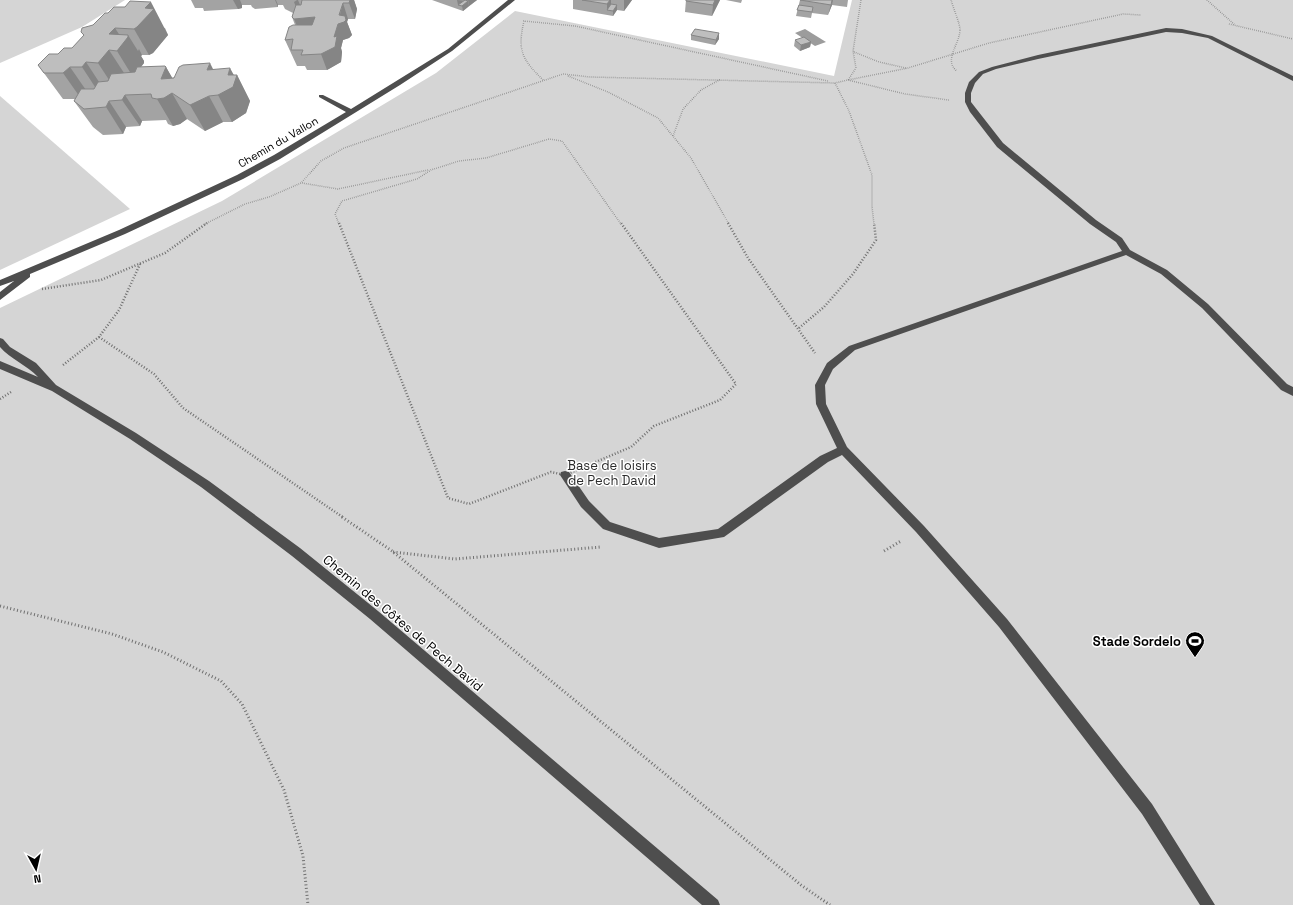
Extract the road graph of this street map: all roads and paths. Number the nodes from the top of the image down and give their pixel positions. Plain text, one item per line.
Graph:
1 (512, 0) edge
2 (861, 0) edge
3 (951, 0) edge
4 (1207, 0) edge
5 (1235, 25) dead end
6 (853, 51) junction
7 (908, 68) dead end
8 (563, 74) junction
9 (722, 79) junction
10 (1293, 79) edge
11 (543, 80) junction
12 (972, 82) junction
13 (835, 83) junction
14 (321, 96) dead end
15 (351, 112) junction
16 (673, 136) junction
17 (431, 170) junction
18 (301, 183) junction
19 (1126, 252) junction
20 (140, 263) junction
21 (36, 269) junction
22 (0, 283) edge
23 (38, 289) dead end
24 (0, 297) edge
25 (798, 328) junction
26 (99, 337) junction
27 (0, 341) edge
28 (0, 365) edge
29 (63, 365) dead end
30 (830, 366) junction
31 (55, 388) junction
32 (13, 391) dead end
33 (1293, 392) edge
34 (0, 399) edge
35 (843, 450) junction
36 (565, 475) junction
37 (608, 546) dead end
38 (392, 552) junction
39 (0, 606) edge
40 (308, 905) edge
41 (713, 905) edge
42 (830, 905) edge
43 (1208, 905) edge

1 - 15 street, Chemin du Vallon
2 - 6 path
3 - 12 path
4 - 5 path
6 - 7 path
6 - 13 path
8 - 9 path
8 - 11 path
8 - 16 path
9 - 13 path
9 - 16 path
10 - 12 street
11 - 13 path
11 - 18 path
12 - 19 street
13 - 25 path
14 - 15 street
15 - 21 street, Chemin du Vallon
16 - 25 path
17 - 18 path
17 - 36 path
17 - 36 path
18 - 20 path
19 - 30 street
19 - 33 street
20 - 23 path
20 - 26 path
21 - 22 street, Chemin du Vallon
21 - 24 street, Chemin du Vallon
25 - 30 path
26 - 29 path
26 - 38 path
27 - 31 street, Chemin des Côtes de Pech David
28 - 31 street, Chemin des Côtes de Pech David
30 - 35 street
31 - 41 street, Chemin des Côtes de Pech David
32 - 34 path
35 - 36 street
35 - 43 street
37 - 38 path
38 - 42 path
39 - 40 path

